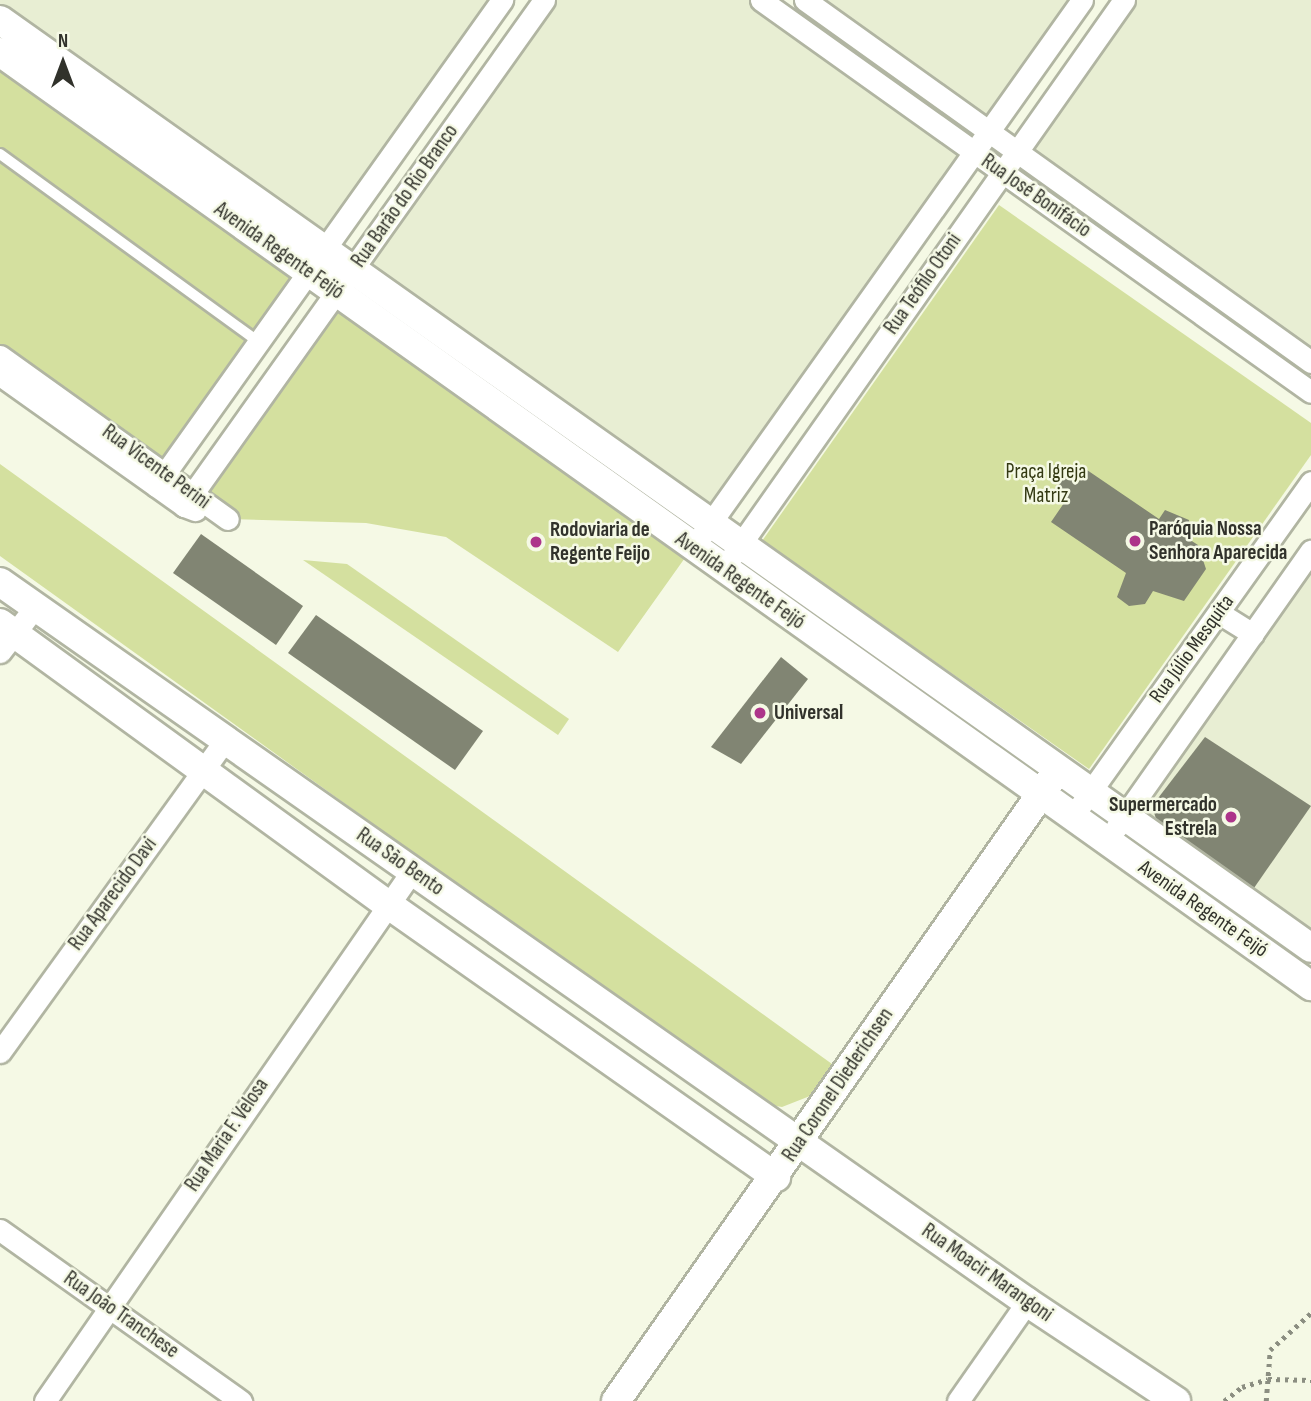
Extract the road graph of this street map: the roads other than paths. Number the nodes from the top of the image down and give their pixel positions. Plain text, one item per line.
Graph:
1 (502, 0) edge
2 (544, 0) edge
3 (761, 0) edge
4 (805, 0) edge
5 (1082, 0) edge
6 (1124, 0) edge
7 (0, 20) edge
8 (0, 52) edge
9 (988, 131) junction
10 (973, 151) junction
11 (1017, 151) junction
12 (0, 154) edge
13 (1002, 172) junction
14 (317, 261) junction
15 (344, 281) junction
16 (259, 342) junction
17 (0, 356) edge
18 (1311, 362) edge
19 (0, 375) edge
20 (1311, 392) edge
21 (586, 435) junction
22 (568, 457) junction
23 (160, 480) junction
24 (1311, 482) edge
25 (188, 500) joint
26 (710, 522) junction
27 (740, 545) junction
28 (693, 550) junction
29 (1311, 551) edge
30 (724, 568) junction
31 (0, 582) edge
32 (35, 607) junction
33 (1219, 613) junction
34 (855, 625) junction
35 (1253, 634) junction
36 (4, 636) edge
37 (837, 649) junction
38 (935, 682) junction
39 (919, 707) junction
40 (227, 737) junction
41 (204, 767) junction
42 (1058, 769) junction
43 (1090, 792) junction
44 (1041, 793) junction
45 (1073, 816) junction
46 (1124, 816) junction
47 (1107, 841) junction
48 (412, 871) junction
49 (386, 903) junction
50 (1311, 948) edge
51 (533, 955) junction
52 (1311, 986) edge
53 (508, 989) junction
54 (0, 1052) edge
55 (800, 1142) junction
56 (776, 1177) junction
57 (0, 1230) edge
58 (1027, 1302) junction
59 (109, 1306) junction
60 (45, 1401) edge
61 (241, 1401) edge
62 (616, 1401) edge
63 (958, 1401) edge
64 (1176, 1401) edge

1 - 14 street, Rua Barão do Rio Branco
2 - 15 street, Rua Barão do Rio Branco
3 - 10 street, Rua José Bonifácio
4 - 9 street, Rua José Bonifácio
5 - 9 street, Rua Teófilo Otoni
6 - 11 street, Rua Teófilo Otoni
7 - 14 street, Avenida Regente Feijó
8 - 14 street, Avenida Regente Feijó
9 - 10 street, Rua Teófilo Otoni
9 - 11 street, Rua José Bonifácio
10 - 13 street, Rua José Bonifácio
10 - 26 street, Rua Teófilo Otoni
11 - 13 street, Rua Teófilo Otoni
11 - 18 street, Rua José Bonifácio
12 - 16 lane
13 - 20 street, Rua José Bonifácio
13 - 27 street, Rua Teófilo Otoni
14 - 15 street, Avenida Regente Feijó
14 - 16 street, Rua Barão do Rio Branco
15 - 21 street, Avenida Regente Feijó
15 - 22 street, Avenida Regente Feijó
15 - 25 street, Rua Barão do Rio Branco
16 - 23 street, Rua Barão do Rio Branco
17 - 23 street, Rua Vicente Perini
19 - 23 street, Rua Vicente Perini
21 - 22 street
21 - 26 street, Avenida Regente Feijó
22 - 28 street, Avenida Regente Feijó
23 - 25 street, Rua Vicente Perini
24 - 33 street, Rua Júlio Mesquita
26 - 27 street, Avenida Regente Feijó
26 - 28 street, Rua Teófilo Otoni
27 - 30 street, Rua Teófilo Otoni
27 - 34 street, Avenida Regente Feijó
28 - 30 street, Avenida Regente Feijó
29 - 35 street, Rua Júlio Mesquita
30 - 37 street, Avenida Regente Feijó
31 - 32 street, Rua São Bento
32 - 36 street
32 - 40 street, Rua São Bento
33 - 35 street
33 - 43 street, Rua Júlio Mesquita
34 - 37 street
34 - 38 street, Avenida Regente Feijó
35 - 46 street, Rua Júlio Mesquita
36 - 41 street, Rua São Bento
37 - 39 street, Avenida Regente Feijó
38 - 39 street
38 - 42 street, Avenida Regente Feijó
39 - 44 street, Avenida Regente Feijó
40 - 41 street, Rua Aparecido Davi
40 - 48 street, Rua São Bento
41 - 49 street, Rua São Bento
41 - 54 street, Rua Aparecido Davi
42 - 43 street, Avenida Regente Feijó
42 - 44 street, Rua Coronel Diederichsen
43 - 45 street, Rua Júlio Mesquita
43 - 46 street, Avenida Regente Feijó
44 - 45 street, Avenida Regente Feijó
44 - 55 street, Rua Coronel Diederichsen
45 - 47 street, Avenida Regente Feijó
46 - 47 street, Rua Júlio Mesquita
46 - 50 street, Avenida Regente Feijó
47 - 52 street, Avenida Regente Feijó
48 - 49 street, Rua Maria F. Velosa
48 - 51 street, Rua São Bento
49 - 53 street, Rua São Bento
49 - 59 street, Rua Maria F. Velosa
51 - 53 street
51 - 55 street, Rua São Bento
53 - 56 street, Rua São Bento
55 - 56 street, Rua Coronel Diederichsen
55 - 58 street, Rua Moacir Marangoni
56 - 62 street, Rua Coronel Diederichsen
57 - 59 street, Rua João Tranchese
58 - 63 street
58 - 64 street, Rua Moacir Marangoni
59 - 60 street, Rua Maria F. Velosa
59 - 61 street, Rua João Tranchese

